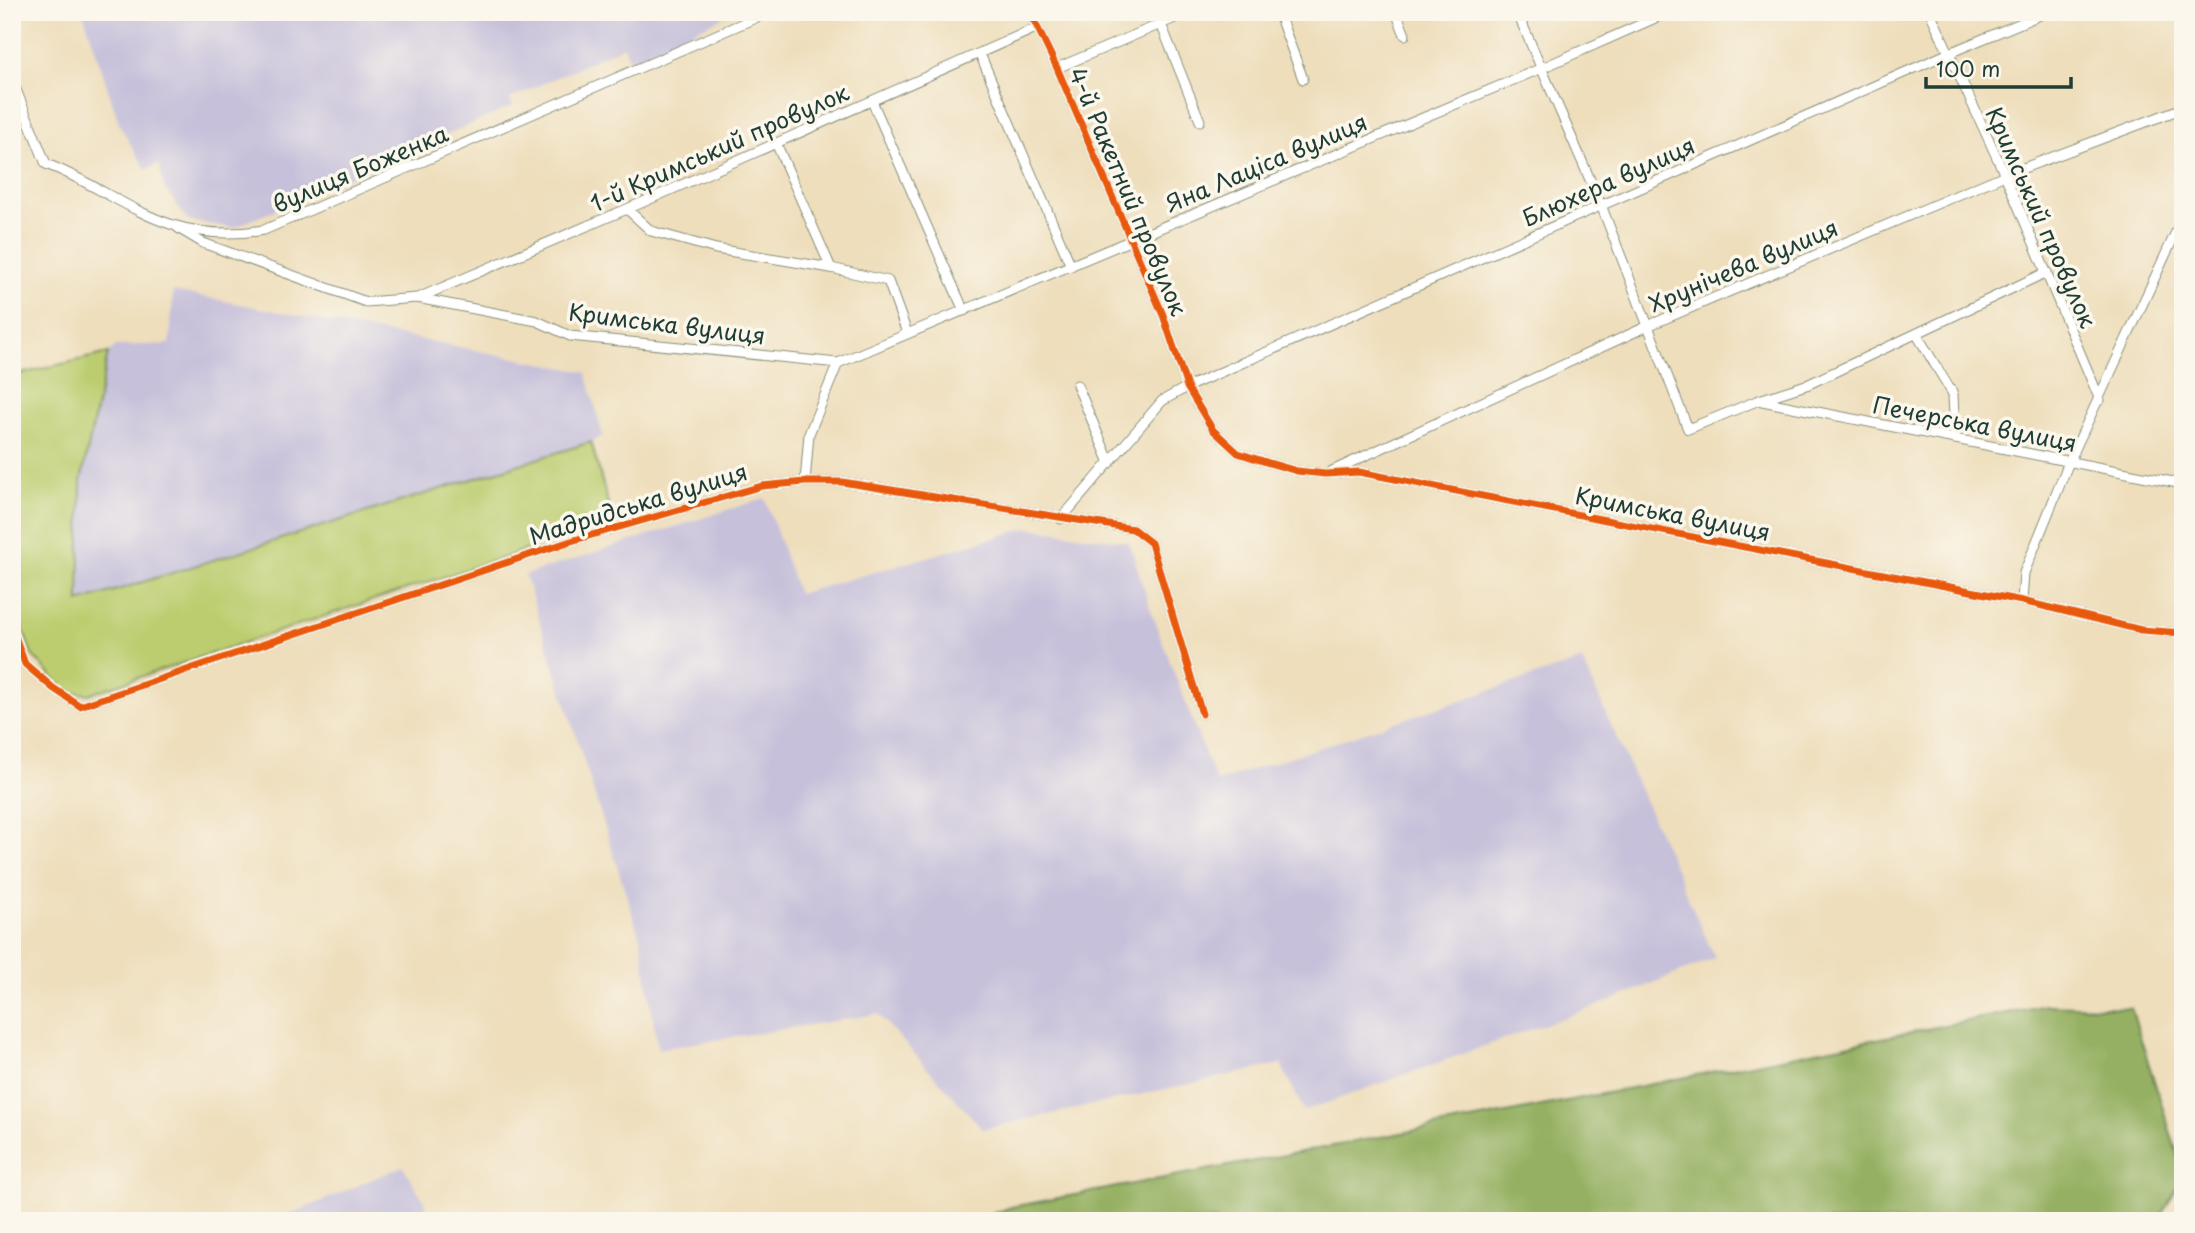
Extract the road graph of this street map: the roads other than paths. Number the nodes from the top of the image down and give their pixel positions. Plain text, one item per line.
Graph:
1 (769, 12) edge
2 (1030, 12) edge
3 (1189, 12) edge
4 (1278, 12) edge
5 (1396, 12) edge
6 (1517, 12) edge
7 (1669, 12) edge
8 (1930, 12) edge
9 (2047, 12) edge
10 (1161, 24) junction
11 (1036, 28) junction
12 (1405, 35) dead end
13 (979, 54) junction
14 (1947, 54) junction
15 (1057, 68) junction
16 (1542, 68) junction
17 (12, 79) edge
18 (1303, 79) dead end
19 (872, 101) junction
20 (2183, 108) edge
21 (1200, 121) dead end
22 (776, 143) junction
23 (2005, 175) junction
24 (1601, 205) junction
25 (627, 209) junction
26 (2183, 217) edge
27 (174, 225) junction
28 (1131, 240) junction
29 (1071, 267) junction
30 (831, 268) junction
31 (2047, 272) junction
32 (417, 298) junction
33 (964, 311) junction
34 (1650, 325) junction
35 (907, 333) junction
36 (1917, 335) junction
37 (838, 363) junction
38 (1077, 385) dead end
39 (1186, 387) junction
40 (1759, 400) junction
41 (2100, 400) junction
42 (1955, 438) junction
43 (2069, 462) junction
44 (1110, 463) junction
45 (1325, 474) junction
46 (805, 482) junction
47 (2183, 484) edge
48 (1061, 519) junction
49 (2022, 601) junction
50 (12, 628) edge
51 (2183, 633) edge
52 (1202, 714) dead end

1 - 27 street, вулиця Боженка
2 - 11 street, 4-й Ракетний провулок
3 - 10 street
4 - 18 street
5 - 12 street
6 - 16 street
7 - 16 street, Яна Лаціса вулиця
8 - 14 street, Кримський провулок
9 - 14 street, Блюхера вулиця
10 - 15 street
10 - 21 street
11 - 13 street, 1-й Кримський провулок
11 - 15 street, 4-й Ракетний провулок
13 - 19 street, 1-й Кримський провулок
13 - 29 street
14 - 23 street, Кримський провулок
14 - 24 street, Блюхера вулиця
15 - 28 street, 4-й Ракетний провулок
16 - 24 street
16 - 28 street, Яна Лаціса вулиця
17 - 27 street, вулиця Боженка
19 - 22 street, 1-й Кримський провулок
19 - 33 street
20 - 23 street, Хрунічева вулиця
22 - 25 street, 1-й Кримський провулок
22 - 30 street
23 - 31 street, Кримський провулок
23 - 34 street, Хрунічева вулиця
24 - 34 street
24 - 39 street, Блюхера вулиця
25 - 30 street
25 - 32 street, 1-й Кримський провулок
26 - 41 street
27 - 32 street, Кримська вулиця
28 - 29 street, Яна Лаціса вулиця
28 - 39 street, 4-й Ракетний провулок
29 - 33 street, Яна Лаціса вулиця
30 - 35 street
31 - 36 street
31 - 41 street, Кримський провулок
32 - 37 street, Кримська вулиця
33 - 35 street, Яна Лаціса вулиця
34 - 40 street
34 - 45 street, Хрунічева вулиця
35 - 37 street, Яна Лаціса вулиця
36 - 40 street
36 - 42 street
37 - 46 street
38 - 44 street
39 - 44 street, Блюхера вулиця
39 - 45 street, Кримська вулиця
40 - 42 street, Печерська вулиця
41 - 43 street
42 - 43 street, Печерська вулиця
43 - 47 street, Печерська вулиця
43 - 49 street
44 - 48 street, Блюхера вулиця
45 - 49 street, Кримська вулиця
46 - 48 street, Мадридська вулиця
46 - 50 street, Мадридська вулиця
48 - 52 street, Мадридська вулиця
49 - 51 street, Кримська вулиця

